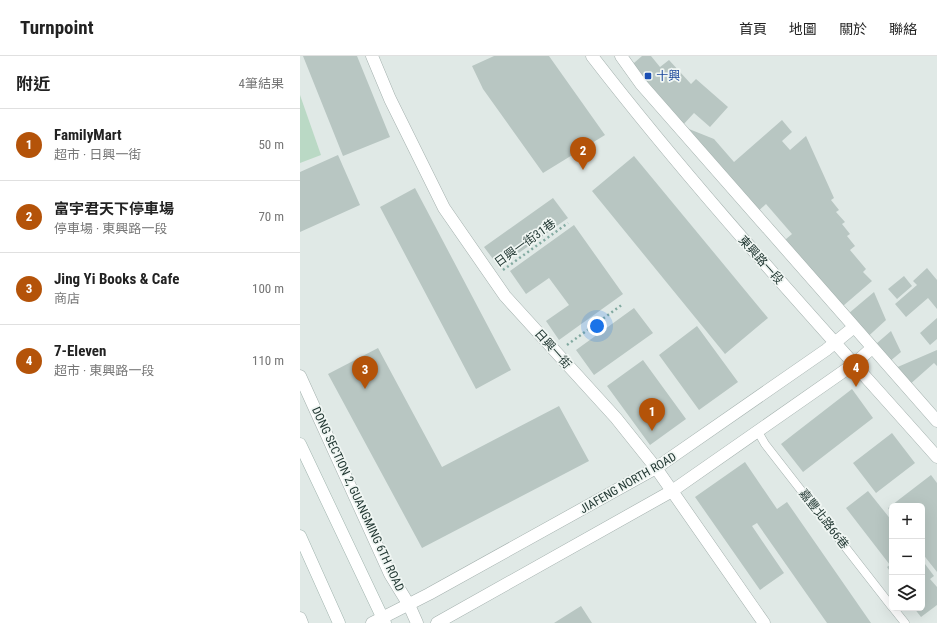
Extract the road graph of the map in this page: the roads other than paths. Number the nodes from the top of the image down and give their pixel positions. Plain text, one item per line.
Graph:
1 (372, 56) edge
2 (592, 56) edge
3 (621, 56) edge
4 (854, 327) junction
5 (835, 342) junction
6 (872, 348) junction
7 (854, 364) junction
8 (300, 376) edge
9 (937, 421) edge
10 (757, 430) junction
11 (300, 444) edge
12 (937, 457) edge
13 (656, 468) junction
14 (672, 491) junction
15 (300, 536) edge
16 (889, 603) edge
17 (409, 605) junction
18 (895, 611) edge
19 (300, 618) edge
20 (380, 621) edge
21 (302, 623) edge
22 (339, 623) edge
23 (417, 623) edge
24 (437, 623) edge
25 (764, 623) edge
26 (905, 623) edge

1 - 13 street, 日興一街
2 - 5 street, 東興路一段
3 - 4 street
4 - 5 street, JIAFENG NORTH ROAD
4 - 6 street
5 - 7 street, 東興路一段
5 - 13 street, JIAFENG NORTH ROAD
6 - 7 street
6 - 9 street
7 - 10 street
7 - 12 street, 東興路一段
8 - 17 street, DONG SECTION 2, GUANGMING 6TH ROAD
10 - 14 street
10 - 16 lane, 嘉豐北路66巷
11 - 20 street
13 - 14 street, 日興一街
13 - 17 street, JIAFENG NORTH ROAD
14 - 24 street
14 - 25 street, 日興一街
15 - 22 street
17 - 20 street, JIAFENG NORTH ROAD
17 - 23 street, DONG SECTION 2, GUANGMING 6TH ROAD
18 - 26 lane, 嘉豐北路66巷
19 - 21 street

